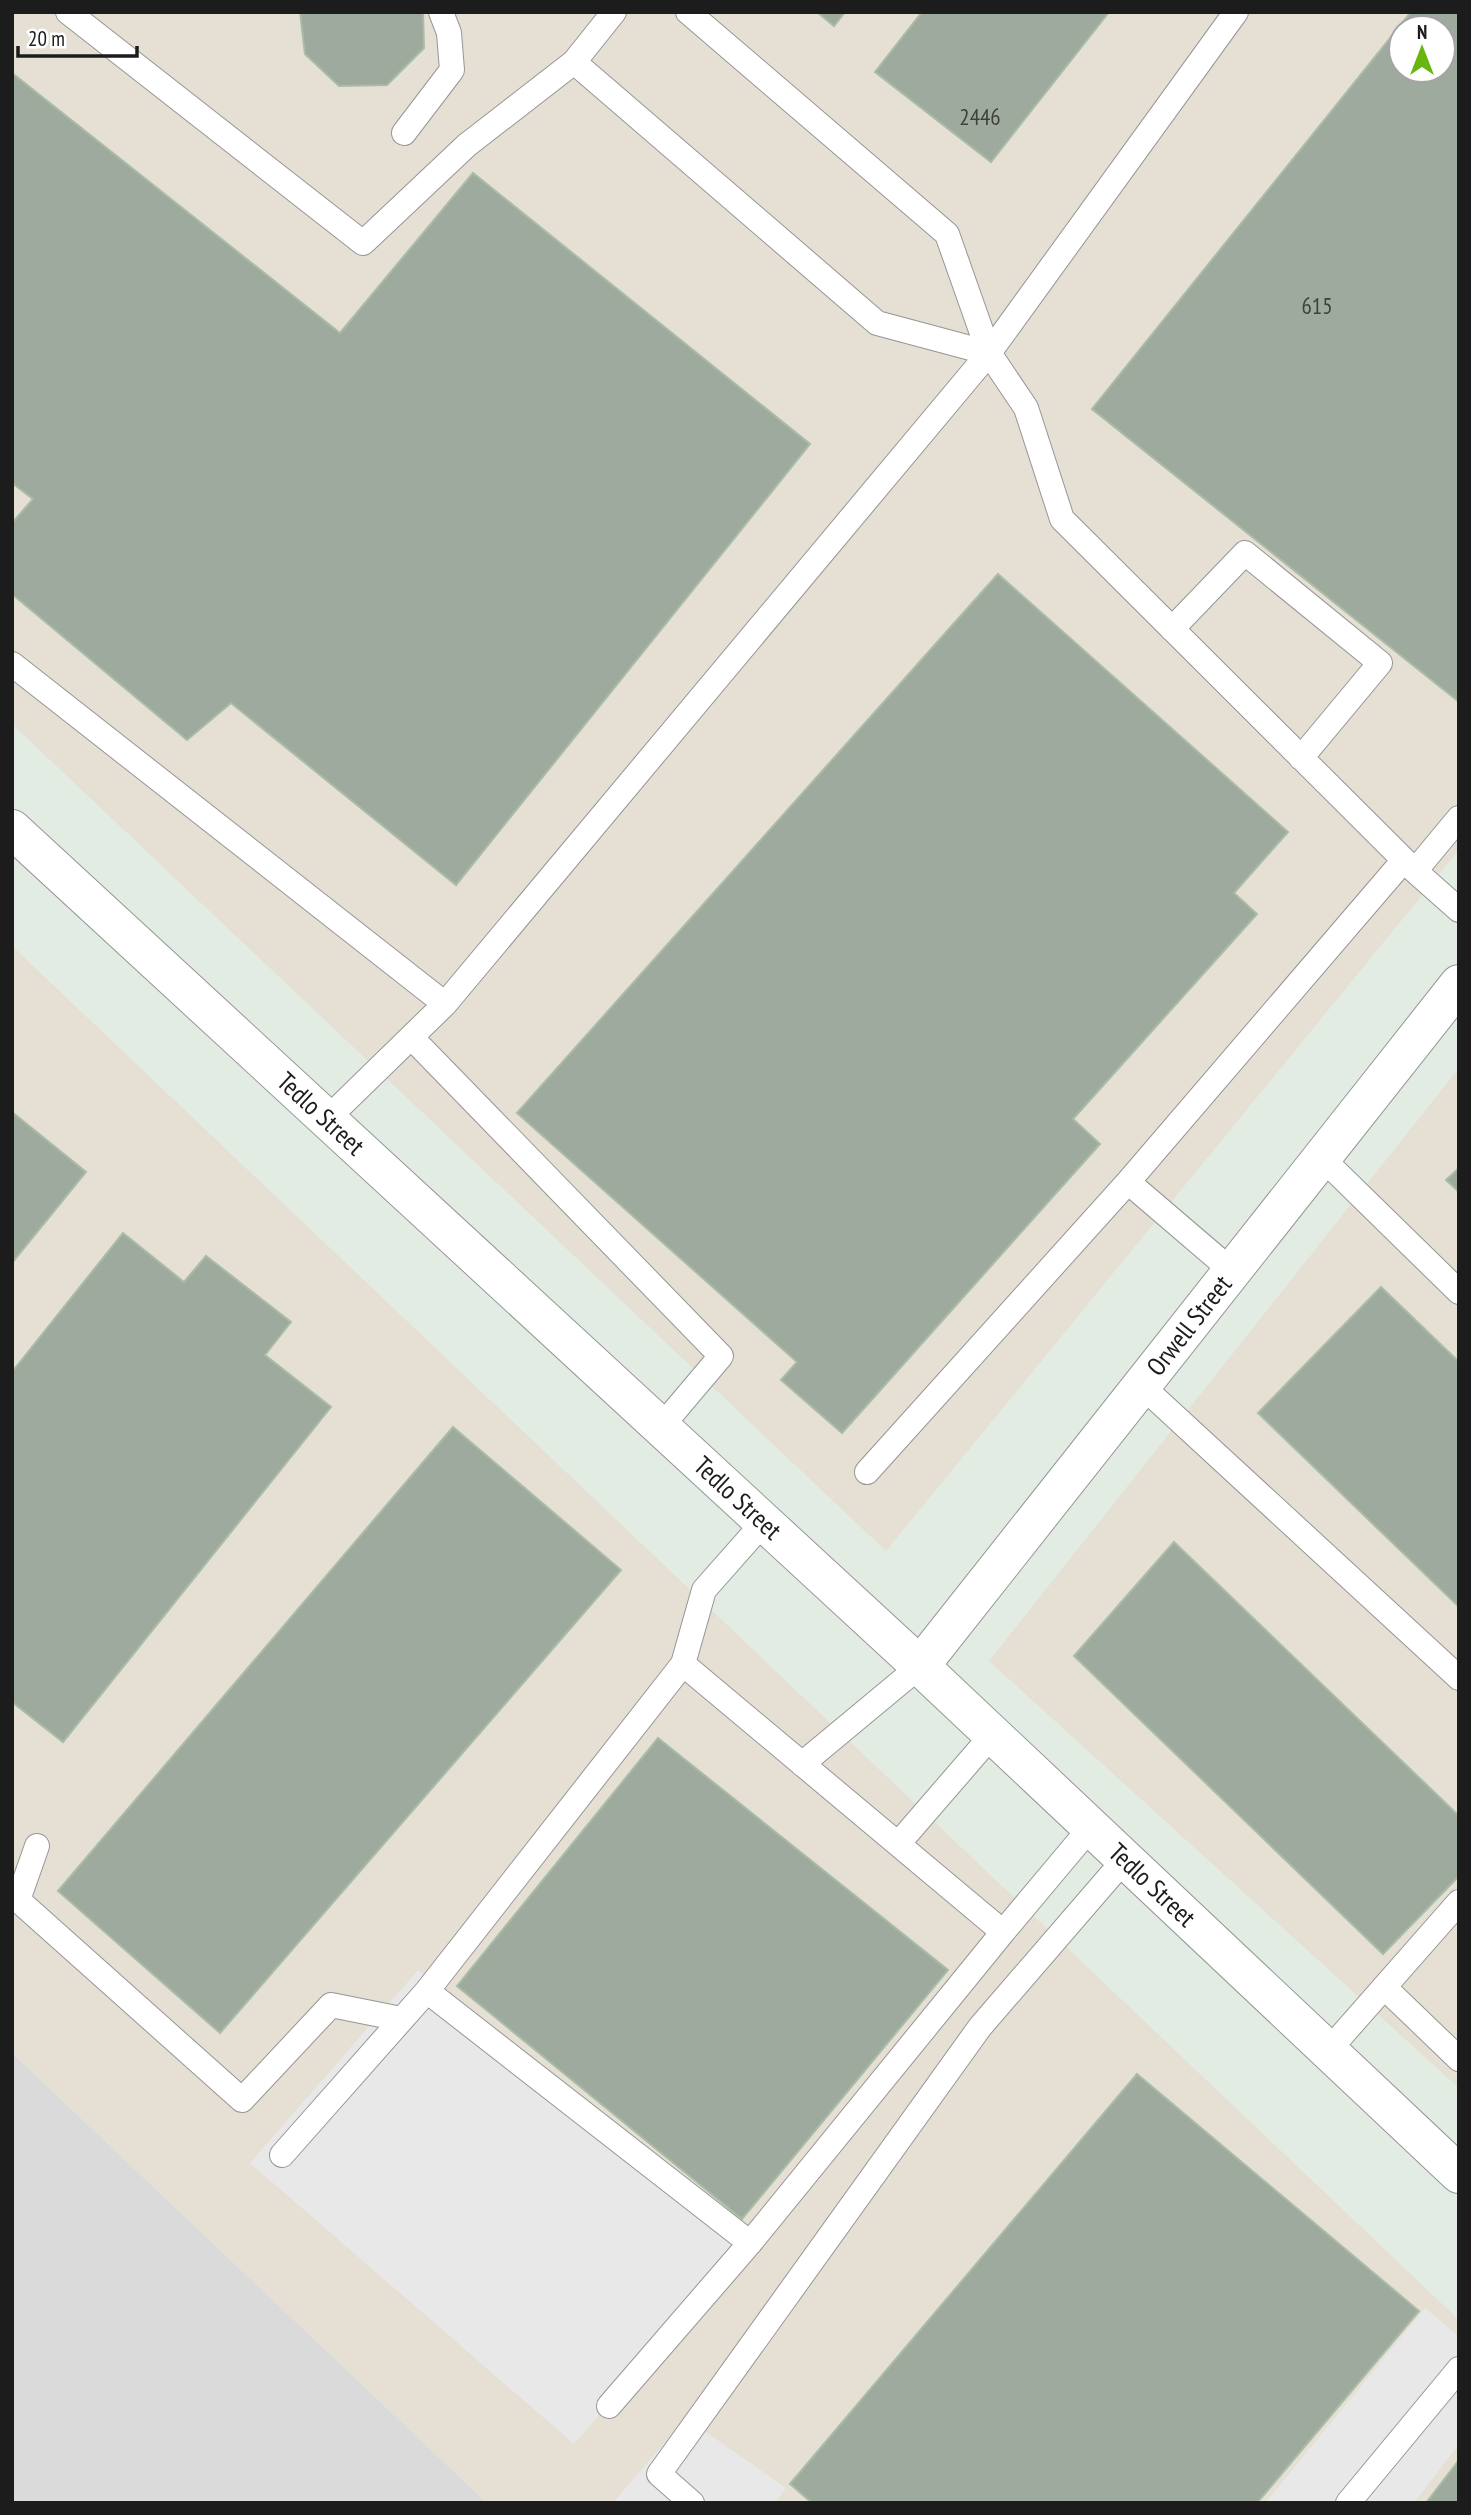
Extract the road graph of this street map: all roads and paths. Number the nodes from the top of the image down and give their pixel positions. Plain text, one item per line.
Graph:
1 (68, 12) edge
2 (441, 12) edge
3 (614, 12) edge
4 (688, 12) edge
5 (1236, 12) edge
6 (574, 62) junction
7 (404, 133) dead end
8 (989, 353) junction
9 (1172, 629) junction
10 (12, 664) edge
11 (1301, 758) junction
12 (1459, 818) edge
13 (12, 829) edge
14 (1409, 866) junction
15 (1459, 910) edge
16 (1459, 984) edge
17 (445, 1004) junction
18 (411, 1037) junction
19 (327, 1119) junction
20 (1322, 1158) junction
21 (1128, 1182) junction
22 (1232, 1271) junction
23 (1459, 1292) edge
24 (1142, 1386) junction
25 (661, 1427) junction
26 (867, 1472) dead end
27 (764, 1522) junction
28 (683, 1664) junction
29 (920, 1666) junction
30 (1459, 1678) edge
31 (993, 1734) junction
32 (802, 1764) junction
33 (1091, 1827) junction
34 (898, 1844) junction
35 (37, 1846) dead end
36 (1125, 1859) junction
37 (1459, 1902) edge
38 (1003, 1932) junction
39 (1384, 1987) junction
40 (427, 1991) junction
41 (401, 2019) junction
42 (1328, 2051) junction
43 (1459, 2059) edge
44 (282, 2155) dead end
45 (1459, 2174) edge
46 (750, 2242) junction
47 (1459, 2369) edge
48 (609, 2406) dead end
49 (692, 2503) edge
50 (1348, 2503) edge

1 - 6 lane
2 - 7 lane
3 - 6 lane
4 - 8 lane
5 - 8 lane
6 - 8 lane
8 - 9 lane
8 - 17 lane
9 - 11 lane
9 - 11 lane
10 - 17 lane
11 - 14 lane
12 - 14 lane
13 - 19 street, Tedlo Street
14 - 15 lane
14 - 21 lane
16 - 20 street, Orwell Street
17 - 18 lane
18 - 19 lane
18 - 25 lane
19 - 25 street, Tedlo Street
20 - 22 street, Orwell Street
20 - 23 lane
21 - 22 lane
21 - 26 lane
22 - 24 street, Orwell Street
24 - 29 street, Orwell Street
24 - 30 lane
25 - 27 street, Tedlo Street
27 - 28 lane
27 - 29 street, Tedlo Street
28 - 32 lane
28 - 40 lane
29 - 31 street, Tedlo Street
29 - 32 lane
31 - 33 street, Tedlo Street
31 - 34 lane
32 - 34 lane
33 - 36 street, Tedlo Street
33 - 38 lane
34 - 38 lane
35 - 41 lane
36 - 42 street, Tedlo Street
36 - 49 lane
37 - 39 lane
38 - 46 lane
39 - 42 lane
39 - 43 lane
40 - 41 lane
40 - 46 lane
41 - 44 lane
42 - 45 street, Tedlo Street
46 - 48 lane
47 - 50 lane

